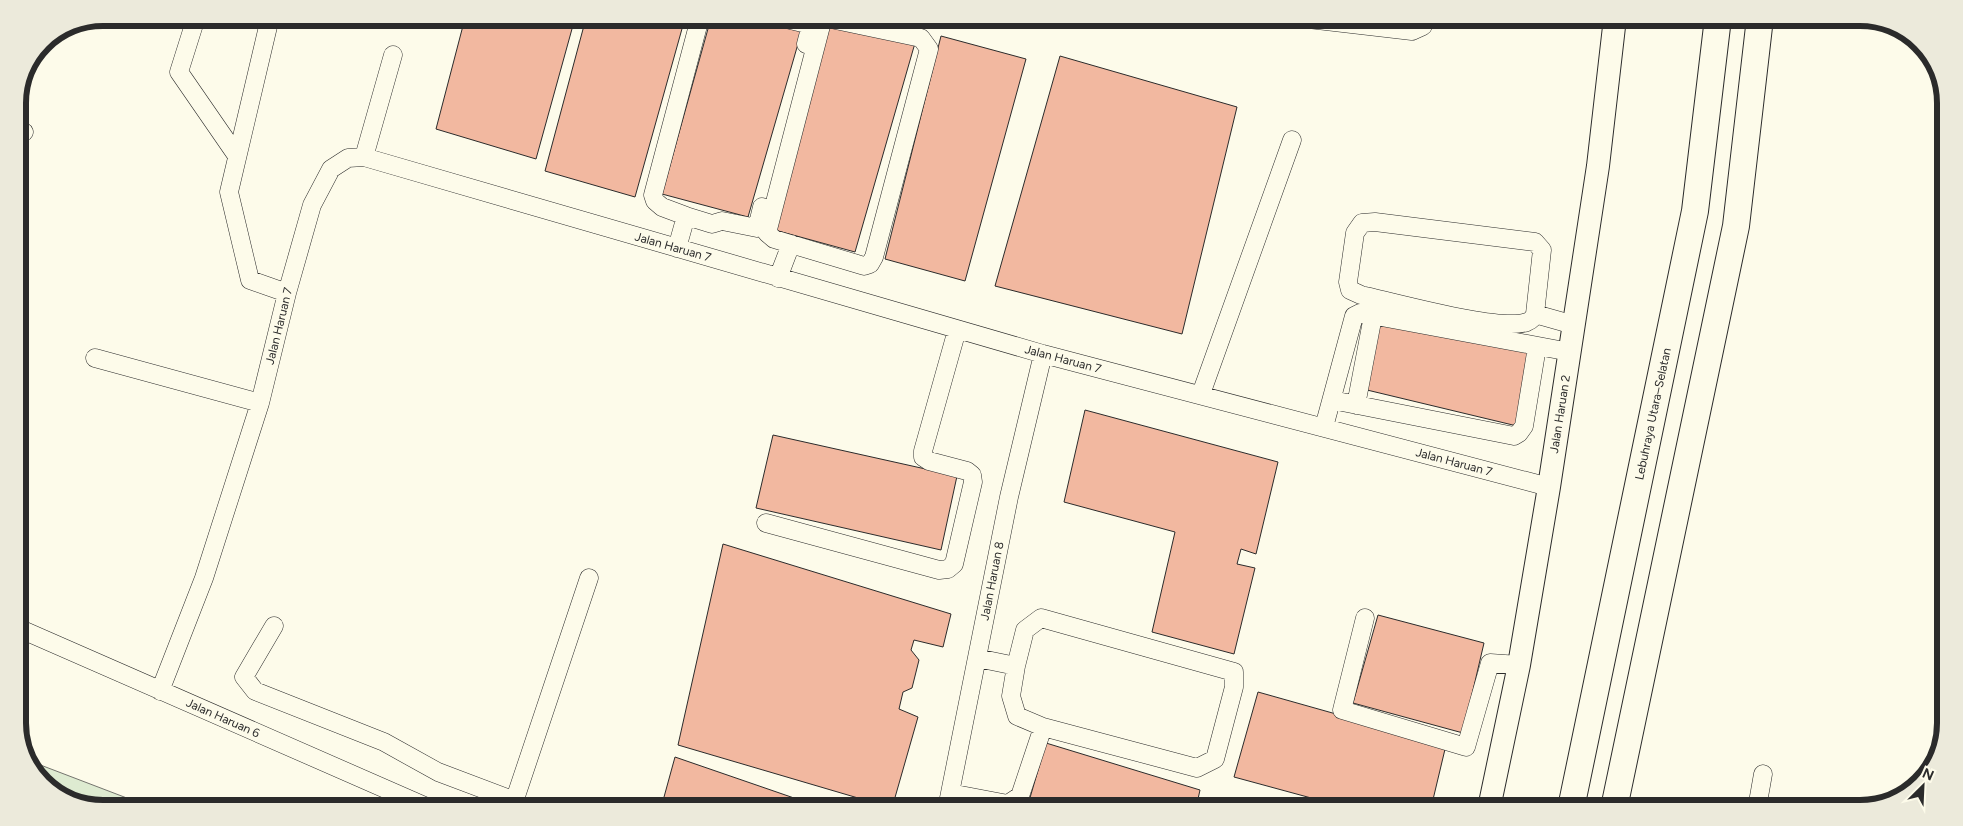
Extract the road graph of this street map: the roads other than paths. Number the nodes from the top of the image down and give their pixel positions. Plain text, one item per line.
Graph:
1 (193, 26) edge
2 (268, 26) edge
3 (698, 26) edge
4 (811, 26) edge
5 (822, 26) edge
6 (863, 26) edge
7 (1369, 26) edge
8 (1422, 26) edge
9 (1614, 26) edge
10 (1717, 26) edge
11 (1759, 26) edge
12 (394, 55) dead end
13 (1292, 140) dead end
14 (237, 156) junction
15 (364, 158) junction
16 (686, 216) junction
17 (791, 244) junction
18 (677, 248) junction
19 (778, 278) junction
20 (287, 293) junction
21 (1535, 314) junction
22 (1373, 316) junction
23 (1574, 325) junction
24 (957, 330) junction
25 (1537, 347) junction
26 (1570, 352) junction
27 (1043, 354) junction
28 (95, 358) dead end
29 (1201, 394) junction
30 (1332, 400) junction
31 (260, 403) junction
32 (1356, 404) junction
33 (1324, 427) junction
34 (1549, 487) junction
35 (766, 523) dead end
36 (589, 578) dead end
37 (1365, 618) dead end
38 (274, 626) dead end
39 (26, 632) edge
40 (977, 658) junction
41 (1519, 665) junction
42 (1016, 666) junction
43 (160, 691) junction
44 (1043, 727) junction
45 (1763, 774) dead end
46 (411, 800) edge
47 (502, 800) edge
48 (515, 800) edge
49 (949, 800) edge
50 (1014, 800) edge
51 (1491, 800) edge
52 (1573, 800) edge
53 (1616, 800) edge
54 (1758, 800) edge

1 - 14 street
2 - 14 street
3 - 16 street
4 - 16 street
5 - 17 street
6 - 17 street
7 - 8 street
9 - 23 main road, Jalan Haruan 2
10 - 52 highway, Lebuhraya Utara–Selatan
11 - 53 highway
12 - 15 street
13 - 29 street
14 - 20 street
15 - 18 street, Jalan Haruan 7
15 - 20 street, Jalan Haruan 7
16 - 18 street
17 - 19 street
18 - 19 street, Jalan Haruan 7
19 - 24 street, Jalan Haruan 7
20 - 31 street, Jalan Haruan 7
21 - 21 street
21 - 23 street
22 - 25 street
22 - 30 street
22 - 32 street
23 - 26 main road, Jalan Haruan 2
24 - 27 street, Jalan Haruan 7
24 - 35 street
25 - 26 street
25 - 32 street
26 - 34 main road, Jalan Haruan 2
27 - 29 street, Jalan Haruan 7
27 - 40 street, Jalan Haruan 8
28 - 31 street
29 - 33 street, Jalan Haruan 7
30 - 32 street
30 - 33 street
31 - 43 street, Jalan Haruan 7
33 - 34 street, Jalan Haruan 7
34 - 41 main road, Jalan Haruan 2
36 - 48 street
37 - 41 street
38 - 47 street
39 - 43 street, Jalan Haruan 6
40 - 42 street
40 - 49 street, Jalan Haruan 8
41 - 51 main road, Jalan Haruan 2
42 - 44 street
42 - 44 street
43 - 46 street, Jalan Haruan 6
44 - 50 street
45 - 54 street

